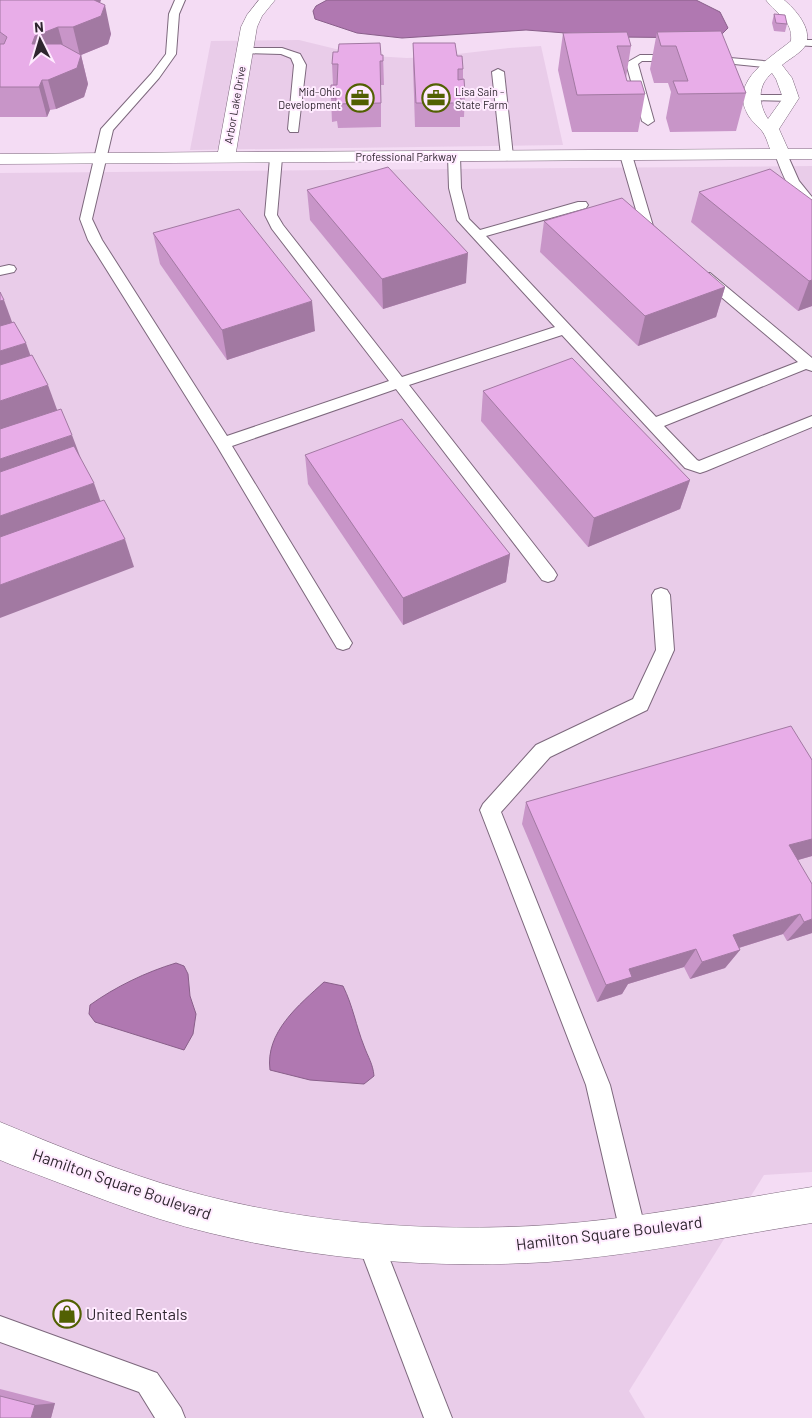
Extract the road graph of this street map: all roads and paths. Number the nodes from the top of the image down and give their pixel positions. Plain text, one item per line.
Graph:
1 (180, 0) edge
2 (267, 0) edge
3 (774, 0) edge
4 (805, 43) edge
5 (245, 51) junction
6 (774, 65) junction
7 (498, 72) dead end
8 (751, 98) junction
9 (791, 98) junction
10 (648, 121) dead end
11 (294, 129) dead end
12 (770, 129) junction
13 (781, 154) junction
14 (812, 154) edge
15 (626, 155) junction
16 (454, 156) junction
17 (507, 156) junction
18 (102, 158) junction
19 (226, 158) junction
20 (276, 158) junction
21 (0, 159) edge
22 (812, 203) edge
23 (582, 205) dead end
24 (476, 234) junction
25 (669, 246) edge
26 (698, 271) edge
27 (565, 329) junction
28 (810, 365) edge
29 (399, 383) junction
30 (812, 421) edge
31 (654, 424) junction
32 (223, 443) junction
33 (548, 575) dead end
34 (661, 594) dead end
35 (343, 643) dead end
36 (0, 1140) edge
37 (812, 1205) edge
38 (632, 1232) junction
39 (370, 1241) junction
40 (0, 1329) edge
41 (171, 1418) edge
42 (438, 1418) edge

1 - 18 lane
2 - 5 street, Arbor Lake Drive
3 - 4 street
4 - 6 street
5 - 11 lane
5 - 19 street, Arbor Lake Drive
6 - 8 street
6 - 9 street
6 - 10 lane
7 - 17 lane
8 - 9 lane
8 - 12 street
9 - 12 street
12 - 13 street
13 - 14 street, Professional Parkway
13 - 15 street, Professional Parkway
13 - 22 lane
15 - 17 street, Professional Parkway
15 - 25 lane
16 - 17 street, Professional Parkway
16 - 20 street, Professional Parkway
16 - 24 lane
18 - 19 street, Professional Parkway
18 - 21 street, Professional Parkway
18 - 32 lane
19 - 20 street, Professional Parkway
20 - 29 lane
23 - 24 lane
24 - 27 lane
26 - 28 lane
27 - 29 lane
27 - 31 lane
28 - 31 lane
29 - 32 lane
29 - 33 lane
30 - 31 lane
32 - 35 lane
34 - 38 lane
36 - 39 street, Hamilton Square Boulevard
37 - 38 street, Hamilton Square Boulevard
38 - 39 street, Hamilton Square Boulevard
39 - 42 lane
40 - 41 lane

